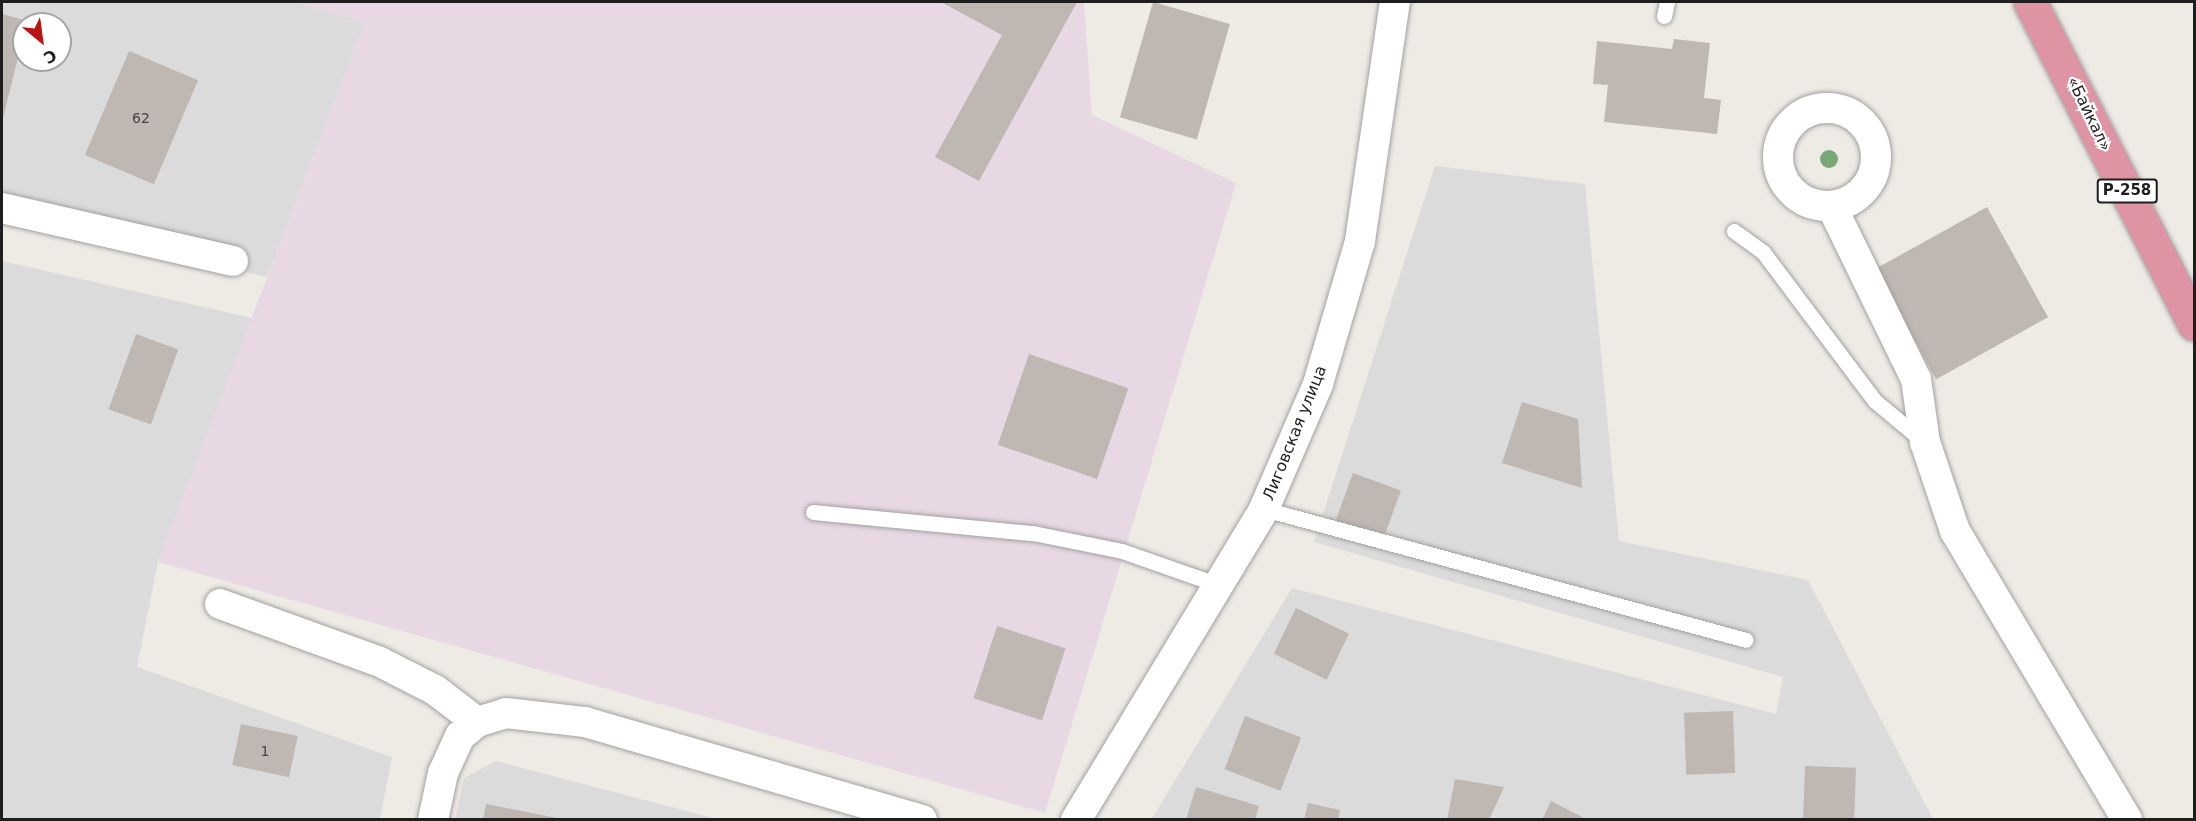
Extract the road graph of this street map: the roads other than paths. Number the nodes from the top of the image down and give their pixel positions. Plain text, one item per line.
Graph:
1 (1395, 2) edge
2 (2030, 2) edge
3 (1832, 207) dead end
4 (2, 208) edge
5 (1734, 231) dead end
6 (234, 261) dead end
7 (2194, 324) edge
8 (1925, 442) junction
9 (1264, 509) junction
10 (813, 512) dead end
11 (1216, 584) junction
12 (220, 604) dead end
13 (1746, 640) dead end
14 (477, 722) junction
15 (433, 819) edge
16 (922, 819) edge
17 (1076, 819) edge
18 (2127, 819) edge

1 - 9 street, Лиговская улица
2 - 7 highway, «Байкал» / Р-258
3 - 8 street
4 - 6 street
5 - 8 lane
8 - 18 street
9 - 11 street, Лиговская улица
9 - 13 lane
10 - 11 lane
11 - 17 street, Лиговская улица
12 - 14 street
14 - 15 street
14 - 16 street

